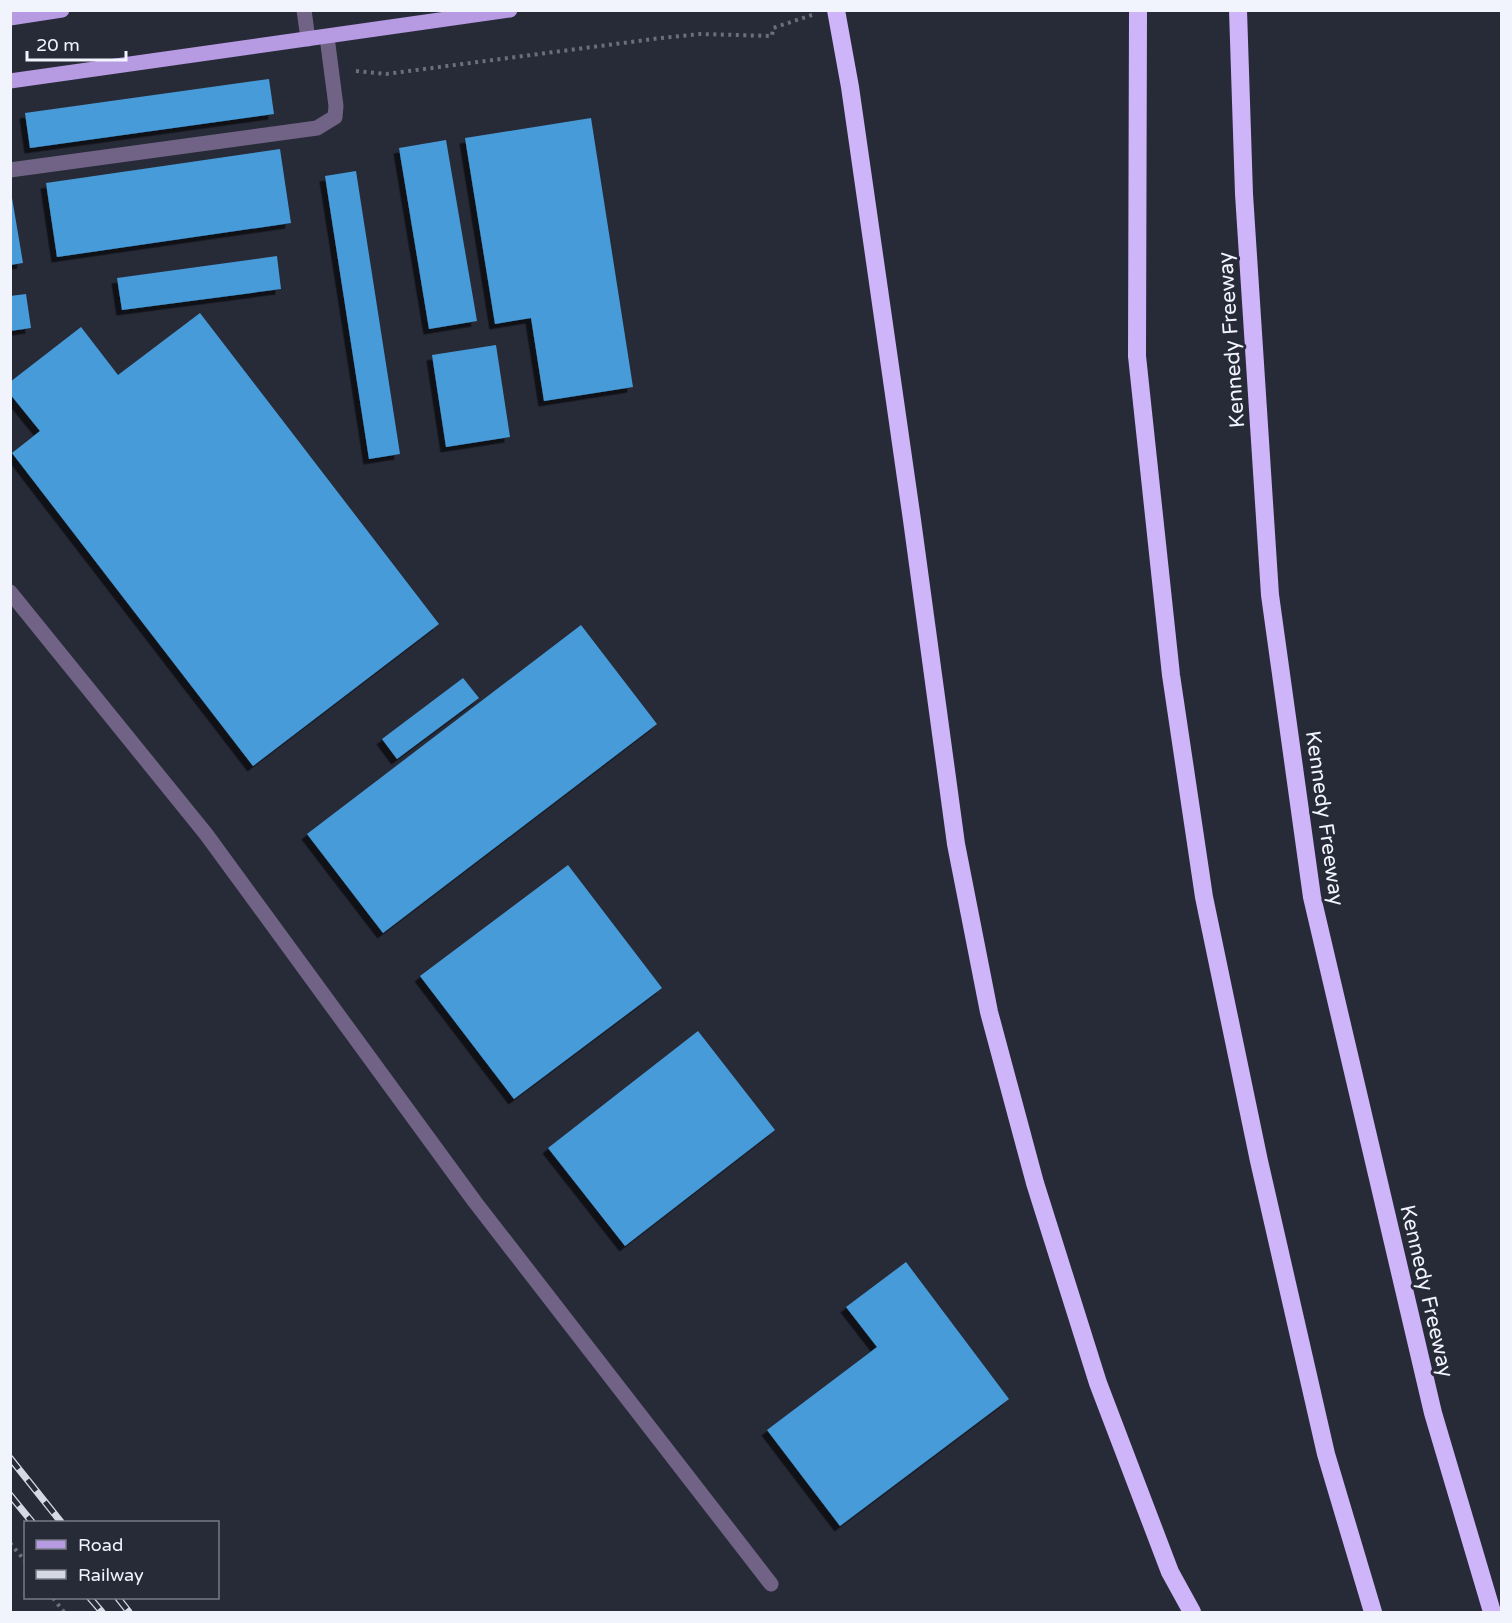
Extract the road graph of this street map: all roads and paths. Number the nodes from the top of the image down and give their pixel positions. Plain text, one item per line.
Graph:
1 (62, 10) edge
2 (304, 10) edge
3 (510, 10) edge
4 (836, 10) edge
5 (1238, 10) edge
6 (1138, 12) edge
7 (816, 13) dead end
8 (10, 18) edge
9 (327, 37) junction
10 (308, 39) junction
11 (332, 69) junction
12 (10, 81) edge
13 (10, 170) edge
14 (10, 592) edge
15 (10, 1543) edge
16 (24, 1560) edge
17 (771, 1584) dead end
18 (53, 1599) edge
19 (64, 1612) edge
20 (1192, 1612) edge
21 (1373, 1612) edge
22 (1492, 1612) edge

1 - 8 main road
2 - 10 street
3 - 9 main road
4 - 20 highway
5 - 22 highway, Kennedy Freeway
6 - 21 highway
7 - 11 path
9 - 10 main road
9 - 11 street
10 - 12 main road
11 - 13 street
14 - 17 street
15 - 16 path
18 - 19 path

